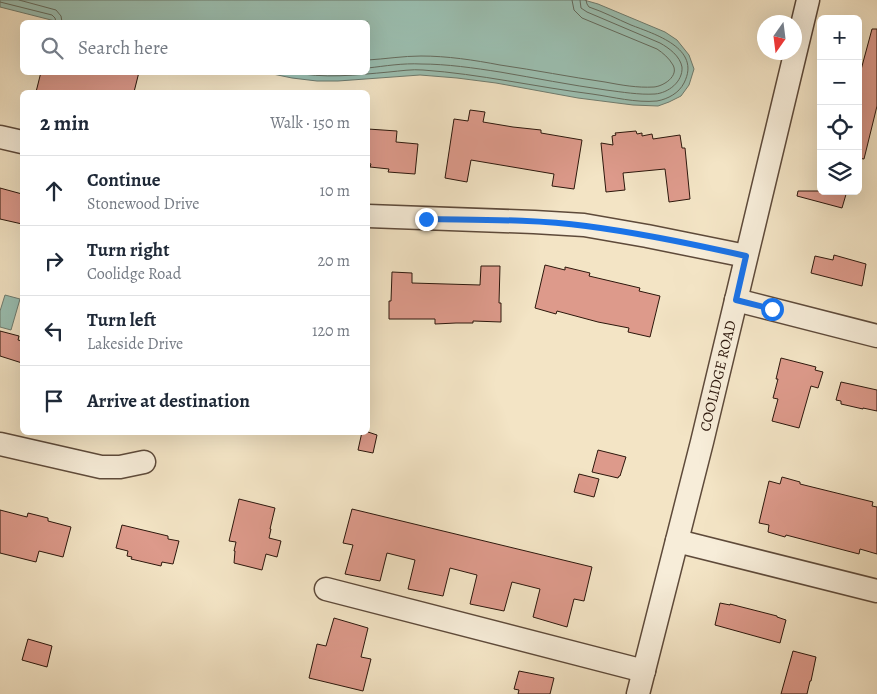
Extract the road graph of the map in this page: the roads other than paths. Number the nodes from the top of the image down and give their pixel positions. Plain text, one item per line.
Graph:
1 (808, 0) edge
2 (0, 137) edge
3 (20, 142) edge
4 (370, 216) edge
5 (746, 256) junction
6 (736, 300) junction
7 (877, 336) edge
8 (0, 444) edge
9 (144, 462) dead end
10 (677, 541) junction
11 (326, 589) dead end
12 (877, 591) edge
13 (644, 671) junction
14 (638, 694) edge

1 - 5 street, COOLIDGE ROAD
2 - 3 street
4 - 5 street
5 - 6 street, COOLIDGE ROAD
6 - 7 street
6 - 10 street, COOLIDGE ROAD
8 - 9 street
10 - 12 street
10 - 13 street, COOLIDGE ROAD
11 - 13 street
13 - 14 street, COOLIDGE ROAD

